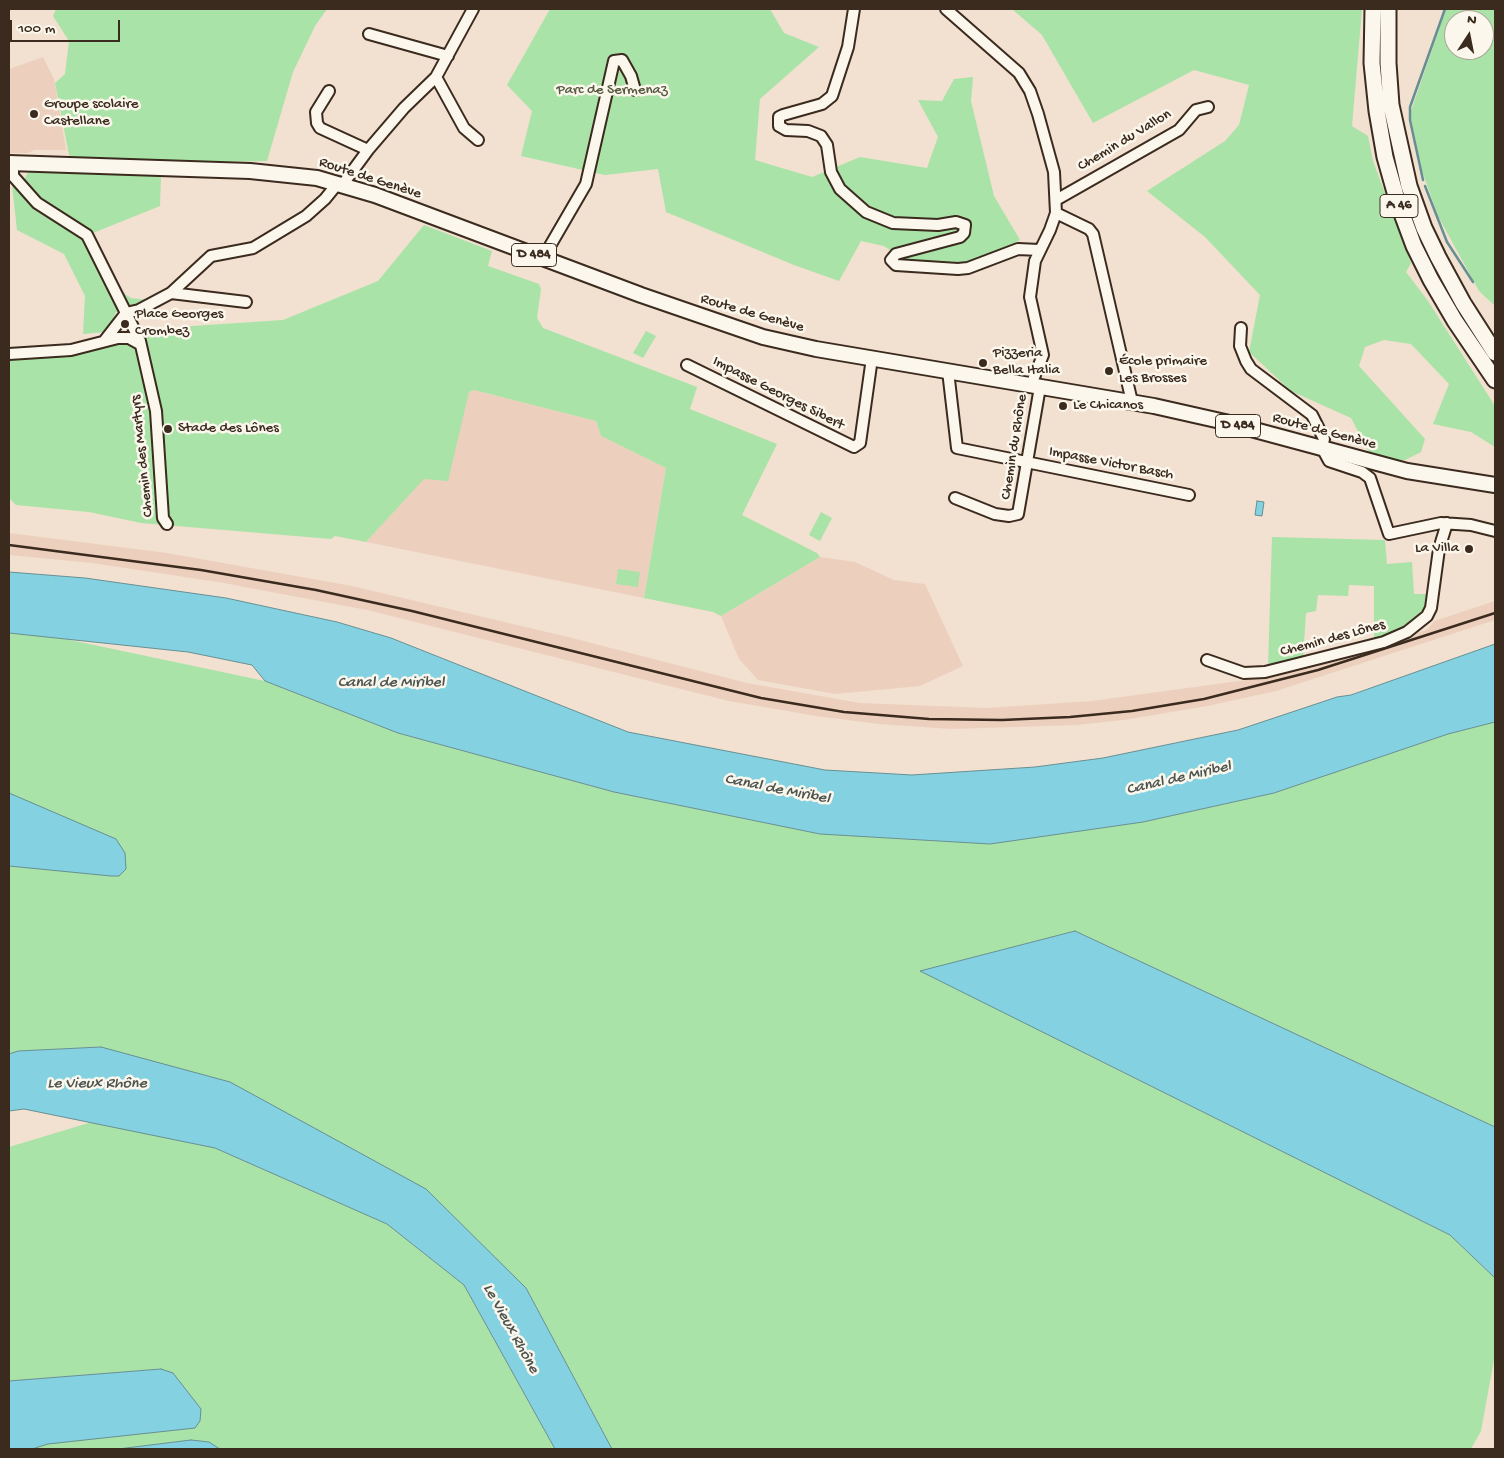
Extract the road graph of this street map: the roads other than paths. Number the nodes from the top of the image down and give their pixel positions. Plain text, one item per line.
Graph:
1 (473, 9) edge
2 (854, 9) edge
3 (946, 9) edge
4 (1373, 9) edge
5 (1388, 9) edge
6 (369, 34) dead end
7 (448, 56) junction
8 (436, 78) junction
9 (635, 90) dead end
10 (329, 91) dead end
11 (1208, 107) dead end
12 (478, 140) dead end
13 (368, 150) junction
14 (11, 163) edge
15 (340, 184) junction
16 (1056, 200) junction
17 (1056, 213) junction
18 (1039, 250) junction
19 (543, 258) junction
20 (171, 293) junction
21 (246, 302) dead end
22 (126, 313) junction
23 (1241, 328) dead end
24 (105, 340) junction
25 (140, 344) junction
26 (1495, 353) edge
27 (9, 354) edge
28 (872, 358) junction
29 (687, 365) dead end
30 (948, 371) junction
31 (1495, 380) edge
32 (1035, 386) junction
33 (1132, 402) junction
34 (1322, 448) junction
35 (1028, 463) junction
36 (1495, 485) edge
37 (1189, 495) dead end
38 (955, 498) dead end
39 (1447, 523) junction
40 (167, 524) dead end
41 (1495, 530) edge
42 (1207, 660) dead end

1 - 7 street
2 - 18 street
3 - 16 street
4 - 31 highway, A 46
5 - 26 highway, A 46
6 - 7 street
7 - 8 street
8 - 12 street
8 - 13 street
9 - 19 street
10 - 13 street
11 - 16 street, Chemin du Vallon
13 - 15 street
14 - 15 main road, Route de Genève / D 484
14 - 22 street, Chemin des Martyrs
15 - 19 main road, Route de Genève / D 484
15 - 20 street
16 - 17 street
17 - 18 street, Chemin du Rhône
17 - 33 street
18 - 32 street, Chemin du Rhône
19 - 28 main road, Route de Genève / D 484
20 - 21 street
20 - 22 street
22 - 24 street
22 - 25 street, Chemin des Martyrs
23 - 34 street
24 - 25 street
24 - 27 street
25 - 40 street, Chemin des Martyrs
28 - 29 street, Impasse Georges Sibert
28 - 30 main road, Route de Genève / D 484
30 - 32 main road, Route de Genève / D 484
30 - 35 street, Impasse Victor Basch
32 - 33 main road, Route de Genève / D 484
32 - 35 street, Chemin du Rhône
33 - 34 main road, Route de Genève / D 484
34 - 36 main road, Route de Genève / D 484
34 - 39 street
35 - 37 street, Impasse Victor Basch
35 - 38 street, Chemin du Rhône
39 - 41 street
39 - 42 street, Chemin des Lônes

